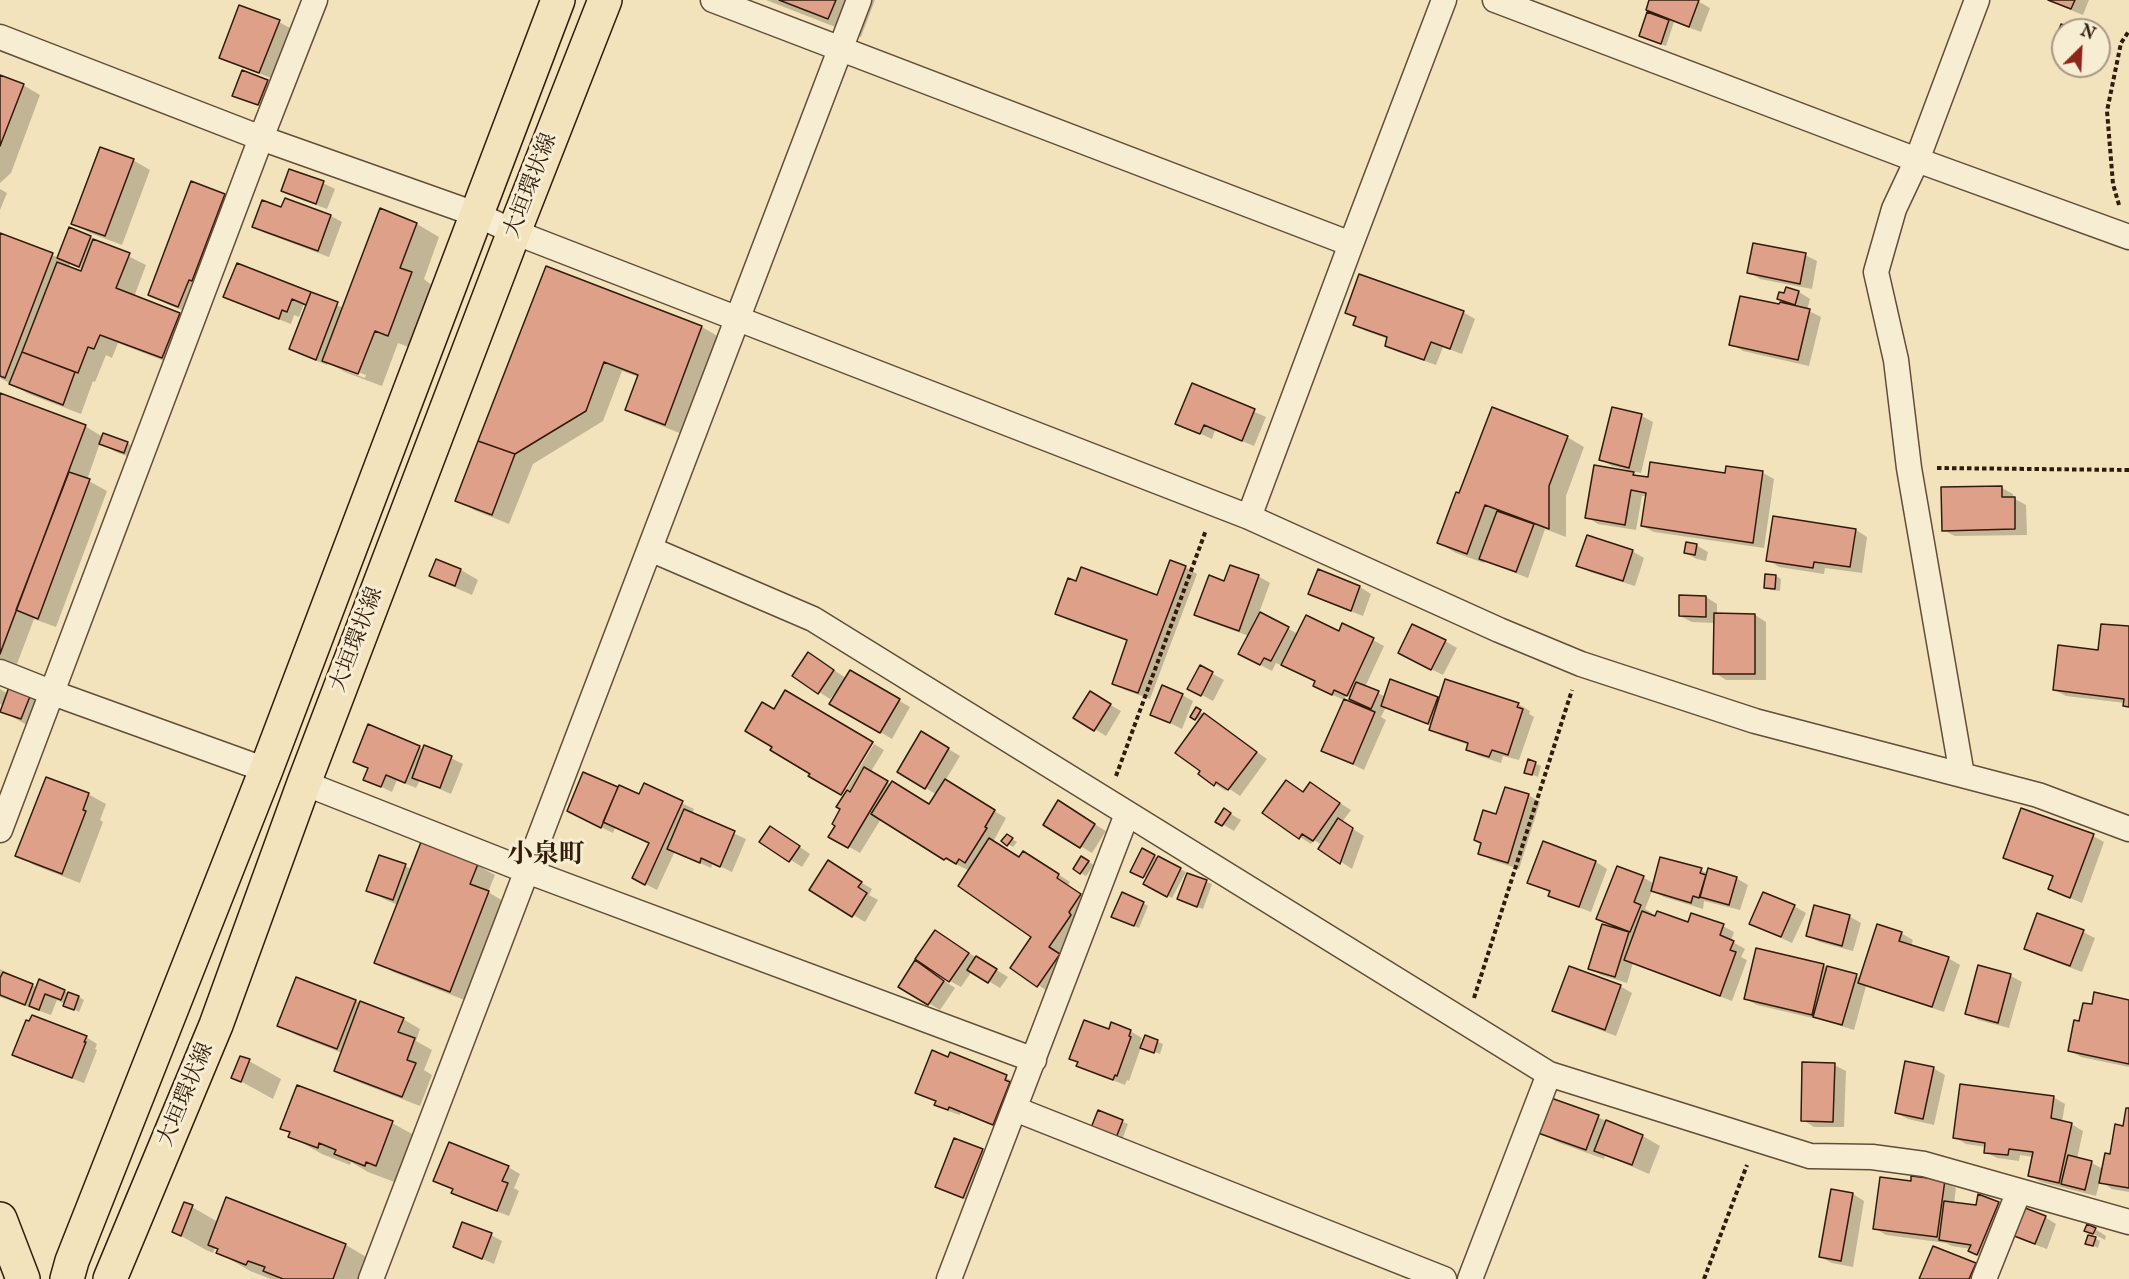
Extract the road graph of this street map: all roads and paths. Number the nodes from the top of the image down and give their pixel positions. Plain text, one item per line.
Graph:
1 (315, 0) edge
2 (558, 0) edge
3 (605, 0) edge
4 (713, 0) edge
5 (859, 0) edge
6 (1444, 0) edge
7 (1495, 0) edge
8 (1977, 0) edge
9 (2129, 31) edge
10 (0, 37) edge
11 (840, 49) junction
12 (261, 138) junction
13 (1917, 160) junction
14 (478, 215) junction
15 (514, 232) junction
16 (2129, 237) edge
17 (1351, 244) junction
18 (738, 319) junction
19 (1909, 468) junction
20 (2129, 470) edge
21 (1218, 505) junction
22 (1250, 516) junction
23 (650, 549) junction
24 (1581, 664) junction
25 (0, 672) edge
26 (53, 693) junction
27 (266, 770) junction
28 (1962, 775) junction
29 (304, 783) junction
30 (1104, 799) junction
31 (1127, 814) junction
32 (2129, 829) edge
33 (0, 830) edge
34 (527, 871) junction
35 (1466, 1023) junction
36 (1034, 1060) junction
37 (1549, 1074) junction
38 (1015, 1109) junction
39 (1757, 1139) junction
40 (2019, 1191) junction
41 (0, 1219) edge
42 (2129, 1222) edge
43 (23, 1279) edge
44 (67, 1279) edge
45 (110, 1279) edge
46 (371, 1279) edge
47 (949, 1279) edge
48 (1444, 1279) edge
49 (1470, 1279) edge
50 (1704, 1279) edge
51 (1984, 1279) edge

1 - 12 street
2 - 14 main road, 大垣環状線
3 - 15 main road, 大垣環状線
4 - 11 street
5 - 11 street
6 - 17 street
7 - 13 street
8 - 13 street
9 - 16 path
10 - 12 street
11 - 17 street
11 - 18 street
12 - 14 street
12 - 26 street
13 - 16 street
13 - 19 street
14 - 15 street
14 - 27 main road, 大垣環状線
15 - 18 street
15 - 29 main road, 大垣環状線
17 - 22 street
18 - 21 street
18 - 23 street
19 - 20 path
19 - 28 street
21 - 22 street
21 - 30 path
22 - 24 street
23 - 30 street
23 - 34 street
24 - 28 street
24 - 35 path
25 - 26 street
26 - 27 street
26 - 33 street
27 - 44 main road, 大垣環状線
28 - 32 street
29 - 34 street
29 - 45 main road, 大垣環状線
30 - 31 street
31 - 35 street
31 - 36 street
34 - 36 street
34 - 46 street
35 - 37 street
36 - 38 street
37 - 39 street
37 - 49 street
38 - 47 street
38 - 48 street
39 - 40 street
39 - 50 path
40 - 42 street
40 - 51 street
41 - 43 main road

